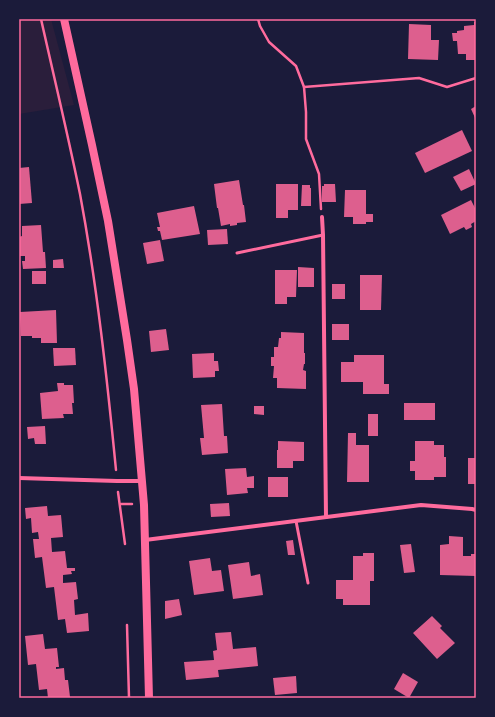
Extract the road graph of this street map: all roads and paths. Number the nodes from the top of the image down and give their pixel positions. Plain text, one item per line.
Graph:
1 (41, 19) edge
2 (64, 19) edge
3 (258, 19) edge
4 (476, 78) edge
5 (304, 87) junction
6 (322, 217) joint
7 (323, 235) junction
8 (238, 253) dead end
9 (116, 470) dead end
10 (19, 478) edge
11 (142, 481) junction
12 (118, 492) dead end
13 (121, 504) junction
14 (134, 504) dead end
15 (476, 510) edge
16 (326, 517) junction
17 (296, 521) junction
18 (145, 540) junction
19 (125, 544) dead end
20 (308, 583) dead end
21 (127, 625) dead end
22 (129, 698) edge
23 (149, 698) edge

1 - 9 path
2 - 11 main road
3 - 5 path
4 - 5 path
5 - 6 path
6 - 7 street
7 - 8 lane
7 - 16 street
10 - 11 street
11 - 18 main road
12 - 13 path
13 - 14 path
13 - 19 path
15 - 16 street
16 - 17 street
17 - 18 street
17 - 20 lane
18 - 23 main road
21 - 22 path

